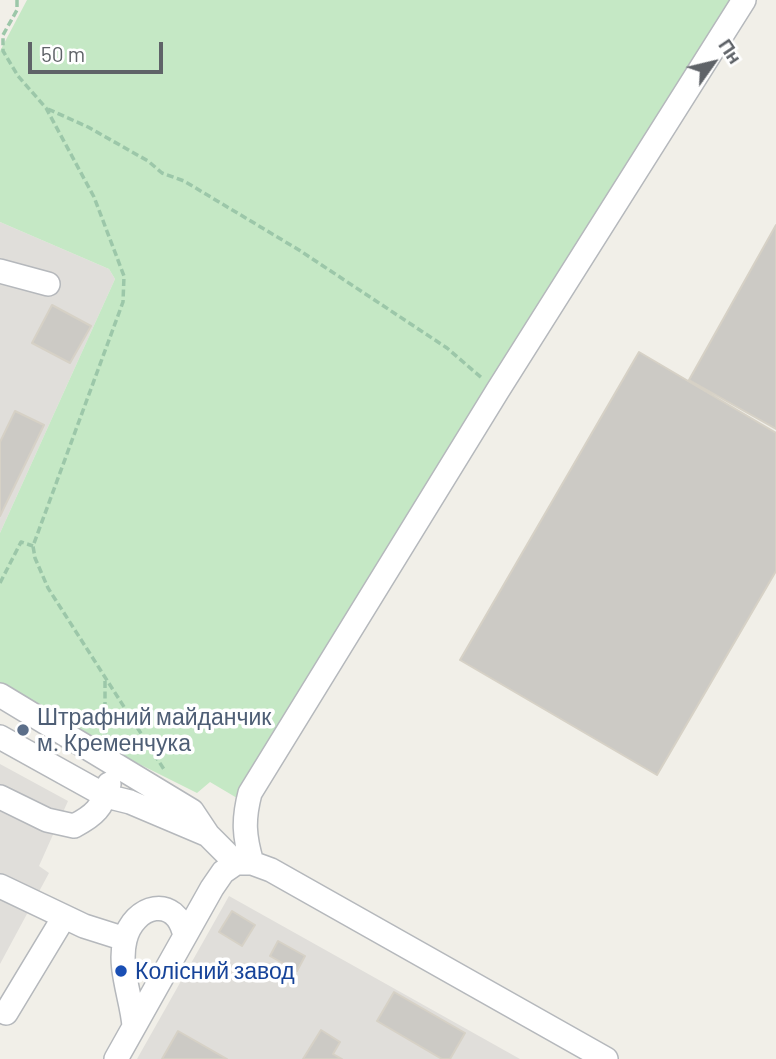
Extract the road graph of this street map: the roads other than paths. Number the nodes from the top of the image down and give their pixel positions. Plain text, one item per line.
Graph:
1 (744, 0) edge
2 (0, 271) edge
3 (48, 284) dead end
4 (0, 695) edge
5 (0, 737) edge
6 (110, 761) junction
7 (106, 796) junction
8 (0, 797) edge
9 (208, 835) junction
10 (244, 863) junction
11 (0, 886) edge
12 (203, 904) junction
13 (157, 908) junction
14 (64, 916) junction
15 (185, 936) junction
16 (125, 939) junction
17 (6, 1013) dead end
18 (134, 1026) junction
19 (116, 1059) edge
20 (606, 1059) edge

1 - 10 street
2 - 3 street
4 - 6 street
5 - 7 street
6 - 7 street
6 - 9 street
7 - 8 street
7 - 9 street
9 - 10 street
10 - 12 street
10 - 20 street
11 - 14 street
12 - 13 street
12 - 15 street
13 - 15 street
13 - 16 street
14 - 16 street
14 - 17 street
15 - 18 street
16 - 18 street
18 - 19 street

